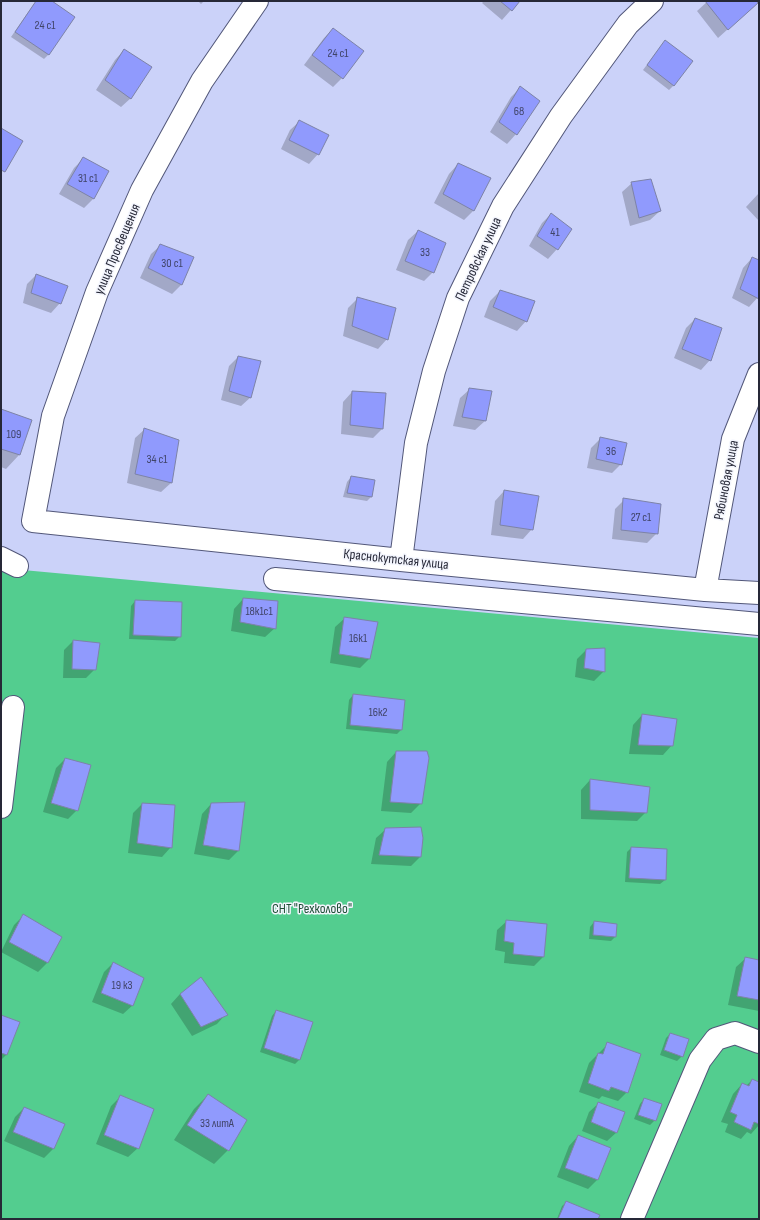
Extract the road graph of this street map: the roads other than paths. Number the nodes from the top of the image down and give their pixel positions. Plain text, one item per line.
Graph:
1 (257, 1) edge
2 (652, 1) edge
3 (759, 374) edge
4 (33, 521) joint
5 (401, 560) junction
6 (275, 579) dead end
7 (705, 590) junction
8 (759, 593) edge
9 (759, 624) edge
10 (13, 708) dead end
11 (1, 807) edge
12 (759, 1042) edge
13 (632, 1219) edge

1 - 4 street, улица Просвещения
2 - 5 street, Петровская улица
3 - 7 street, Рябиновая улица
4 - 5 street, Краснокутская улица
5 - 7 street, Краснокутская улица
6 - 9 street
7 - 8 street, Краснокутская улица
10 - 11 street
12 - 13 street

